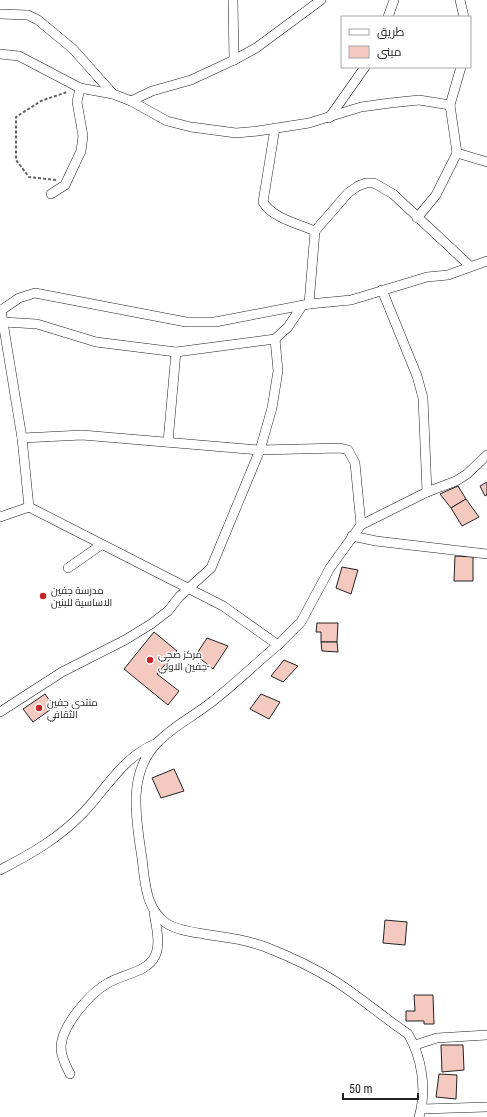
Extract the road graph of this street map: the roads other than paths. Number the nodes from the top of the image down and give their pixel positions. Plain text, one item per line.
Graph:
1 (233, 0) edge
2 (321, 0) edge
3 (394, 0) edge
4 (460, 0) edge
5 (0, 14) edge
6 (388, 16) edge
7 (464, 16) edge
8 (0, 54) edge
9 (234, 60) junction
10 (364, 68) edge
11 (461, 68) edge
12 (80, 88) junction
13 (113, 94) junction
14 (131, 101) junction
15 (450, 105) junction
16 (329, 118) junction
17 (275, 128) junction
18 (457, 153) junction
19 (487, 162) edge
20 (51, 194) dead end
21 (417, 218) junction
22 (315, 231) junction
23 (487, 261) edge
24 (470, 266) junction
25 (382, 290) junction
26 (306, 305) junction
27 (0, 310) edge
28 (2, 322) junction
29 (275, 339) junction
30 (176, 352) junction
31 (22, 438) junction
32 (168, 442) junction
33 (260, 450) junction
34 (487, 455) edge
35 (427, 492) junction
36 (29, 508) junction
37 (0, 517) edge
38 (361, 525) junction
39 (352, 536) junction
40 (102, 544) junction
41 (487, 554) edge
42 (68, 568) dead end
43 (188, 589) junction
44 (278, 645) junction
45 (0, 712) edge
46 (157, 743) junction
47 (0, 870) edge
48 (154, 913) junction
49 (487, 1034) edge
50 (415, 1045) junction
51 (70, 1074) dead end
52 (487, 1107) edge
53 (420, 1113) edge

1 - 9 street
2 - 9 street
3 - 6 street
4 - 7 street
5 - 13 street
8 - 12 street
9 - 14 street
10 - 16 street
11 - 15 street
12 - 13 street
12 - 20 street
13 - 14 street
14 - 17 street
15 - 16 street
15 - 18 street
16 - 17 street
17 - 22 street
18 - 19 street
18 - 21 street
21 - 22 street
21 - 24 street
22 - 26 street
23 - 24 street
24 - 25 street
25 - 26 street
25 - 35 street
26 - 27 street
26 - 29 street
27 - 28 street
28 - 30 street
28 - 31 street
29 - 30 street
29 - 33 street
30 - 32 street
31 - 32 street
31 - 36 street
32 - 33 street
33 - 38 street
33 - 43 street
34 - 35 street
35 - 38 street
36 - 37 street
36 - 40 street
38 - 39 street
39 - 41 street
39 - 44 street
40 - 42 street
40 - 43 street
43 - 44 street
43 - 45 street
44 - 46 street
46 - 47 street
46 - 48 street
48 - 50 street
48 - 51 street
49 - 50 street
50 - 53 street
52 - 53 street

